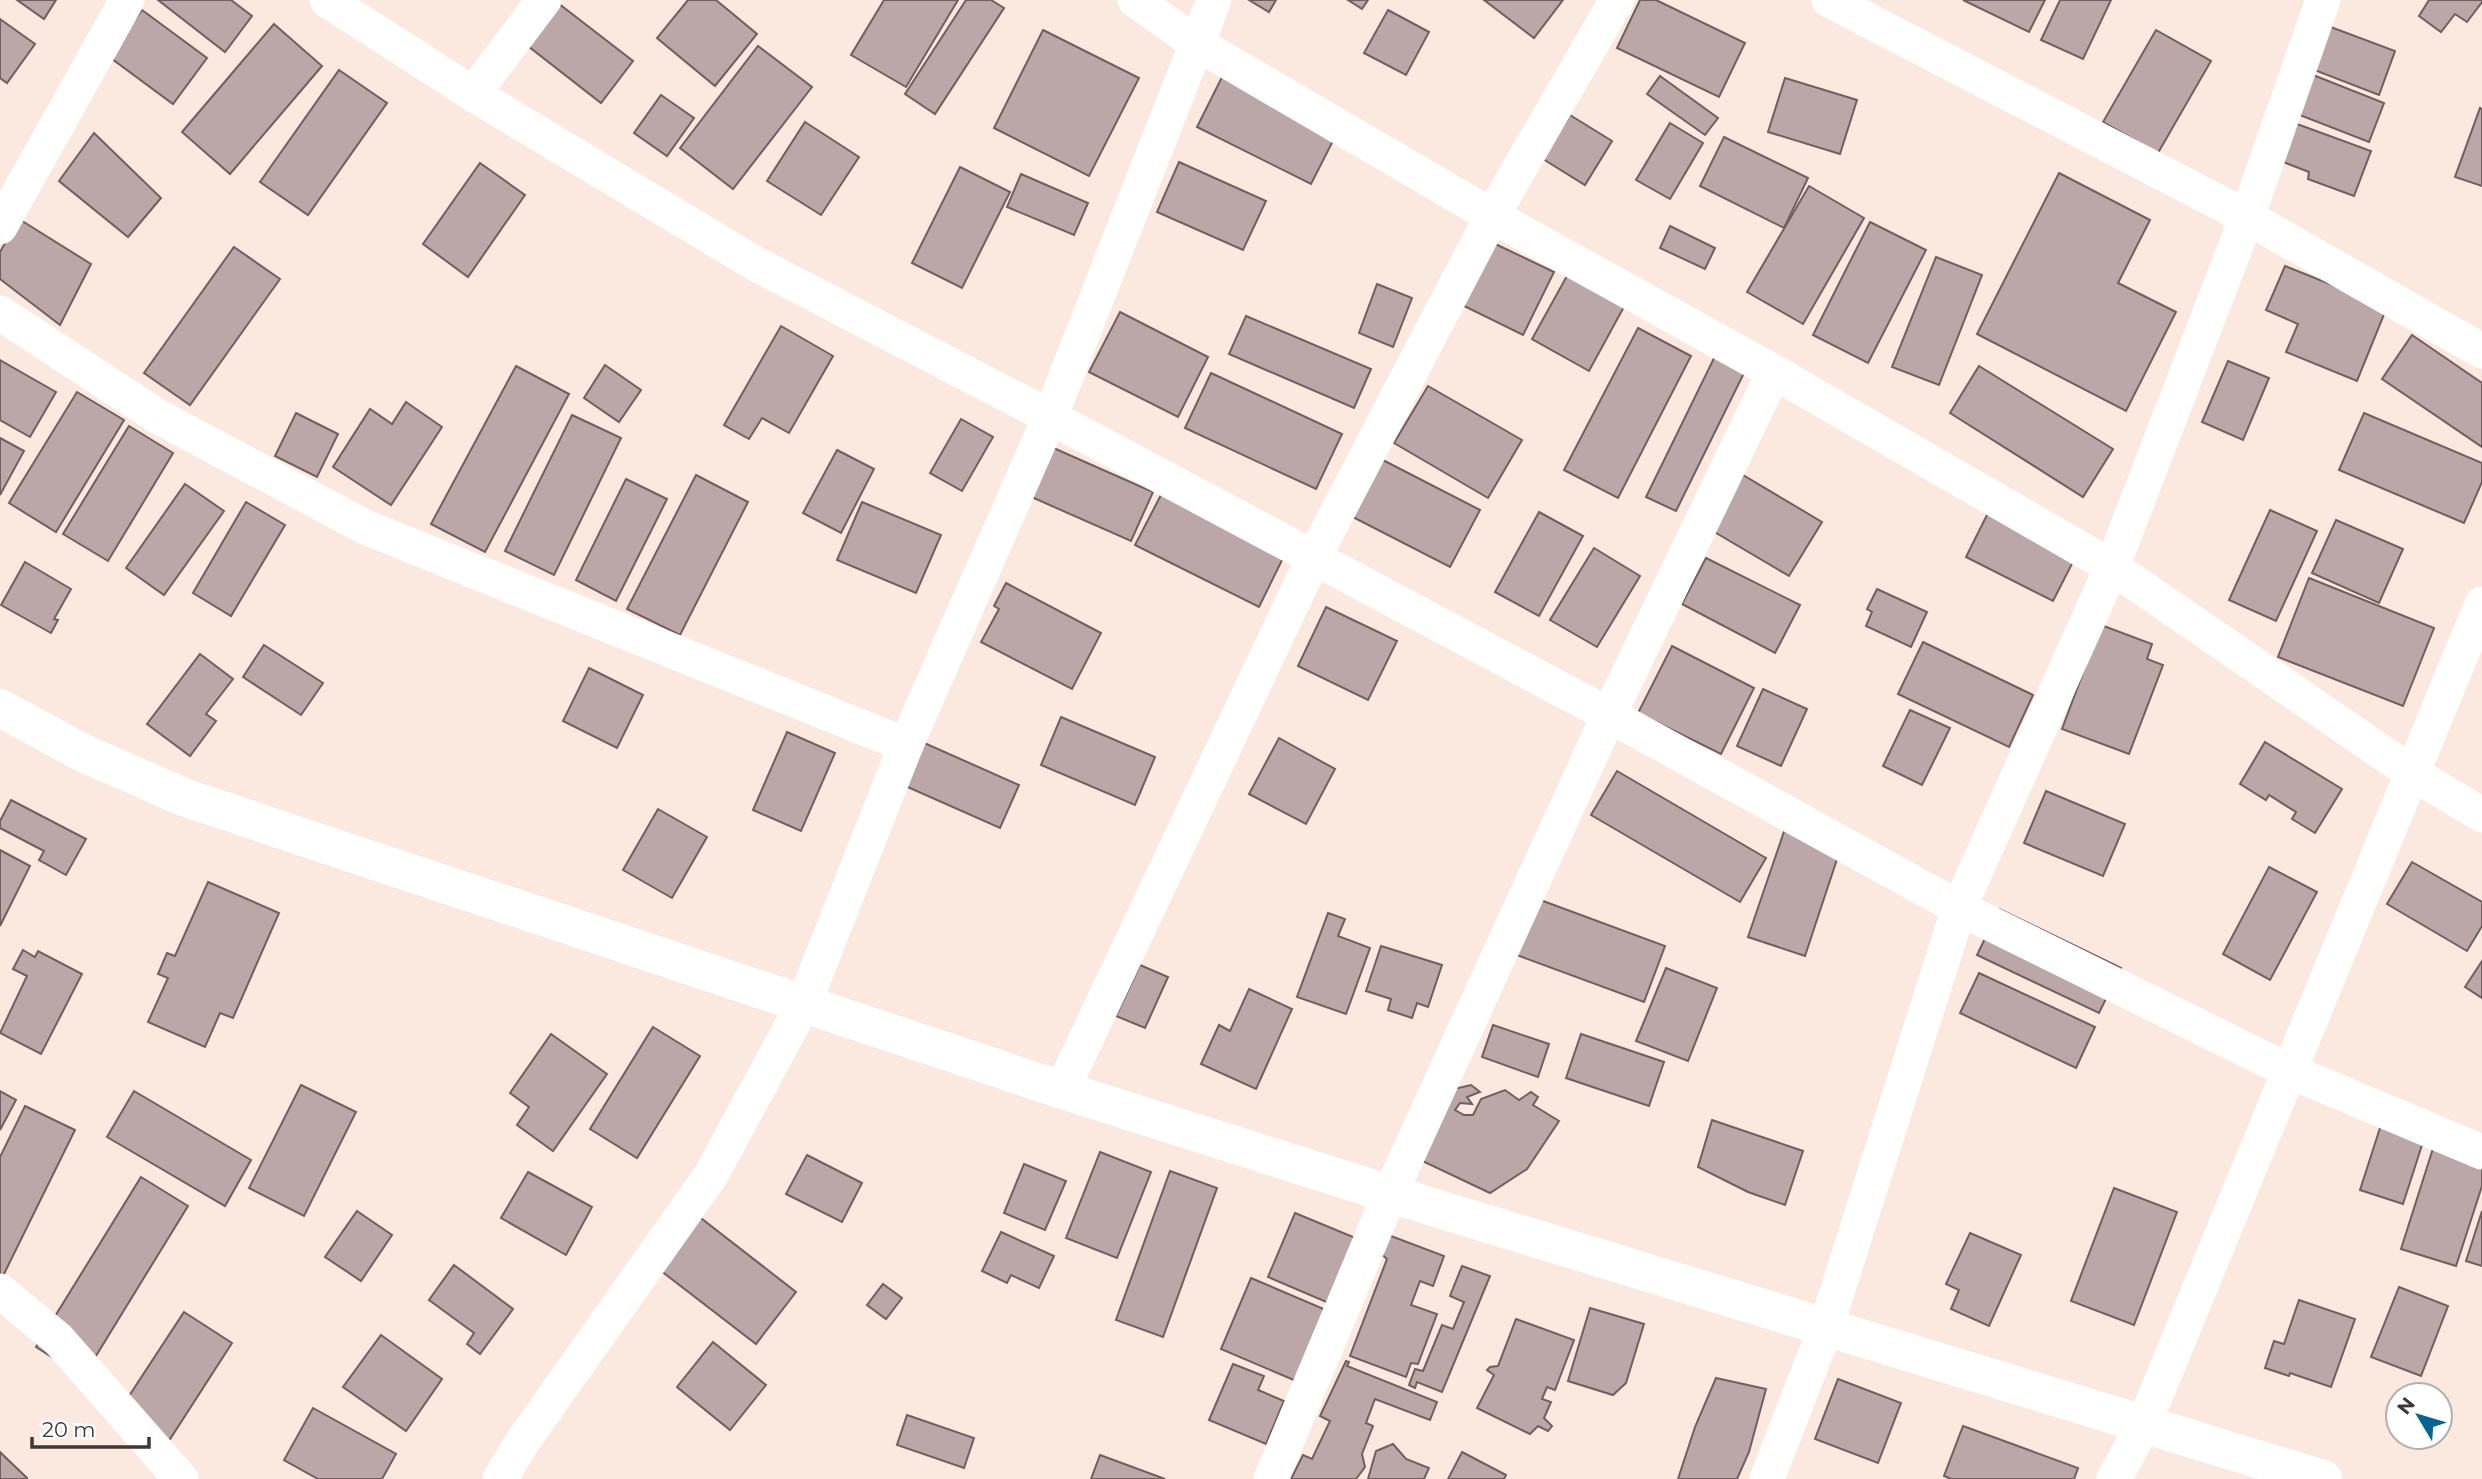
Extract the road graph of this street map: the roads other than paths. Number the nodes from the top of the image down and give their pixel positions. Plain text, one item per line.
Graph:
1 (127, 0) edge
2 (327, 0) edge
3 (544, 0) edge
4 (1135, 0) edge
5 (1214, 0) edge
6 (1617, 0) edge
7 (1829, 0) edge
8 (2323, 0) edge
9 (1196, 43) junction
10 (472, 94) junction
11 (1492, 216) junction
12 (2247, 218) junction
13 (0, 227) edge
14 (0, 313) edge
15 (2482, 351) edge
16 (1774, 372) junction
17 (1050, 417) junction
18 (1313, 559) junction
19 (2112, 567) junction
20 (2482, 604) edge
21 (0, 708) edge
22 (1609, 715) junction
23 (906, 744) junction
24 (2412, 773) junction
25 (2482, 815) edge
26 (1959, 908) junction
27 (804, 1003) junction
28 (2289, 1071) junction
29 (1062, 1090) junction
30 (2482, 1152) edge
31 (1390, 1194) junction
32 (0, 1291) edge
33 (1826, 1327) junction
34 (2143, 1426) junction
35 (181, 1479) edge
36 (500, 1479) edge
37 (1271, 1479) edge
38 (1767, 1479) edge
39 (2114, 1479) edge
40 (2323, 1479) edge

1 - 13 street
2 - 10 street
3 - 10 street
4 - 9 street
5 - 9 street
6 - 11 street
7 - 12 street
8 - 12 street
9 - 11 street
9 - 17 street
10 - 17 street
11 - 16 street
11 - 18 street
12 - 15 street
12 - 19 street
14 - 23 street
16 - 19 street
16 - 22 street
17 - 18 street
17 - 23 street
18 - 22 street
18 - 29 street
19 - 24 street
19 - 26 street
20 - 24 street
21 - 27 street
22 - 26 street
22 - 31 street
23 - 27 street
24 - 25 street
24 - 28 street
26 - 28 street
26 - 33 street
27 - 29 street
27 - 36 street
28 - 30 street
28 - 34 street
29 - 31 street
31 - 33 street
31 - 37 street
32 - 35 street
33 - 34 street
33 - 38 street
34 - 39 street
34 - 40 street

